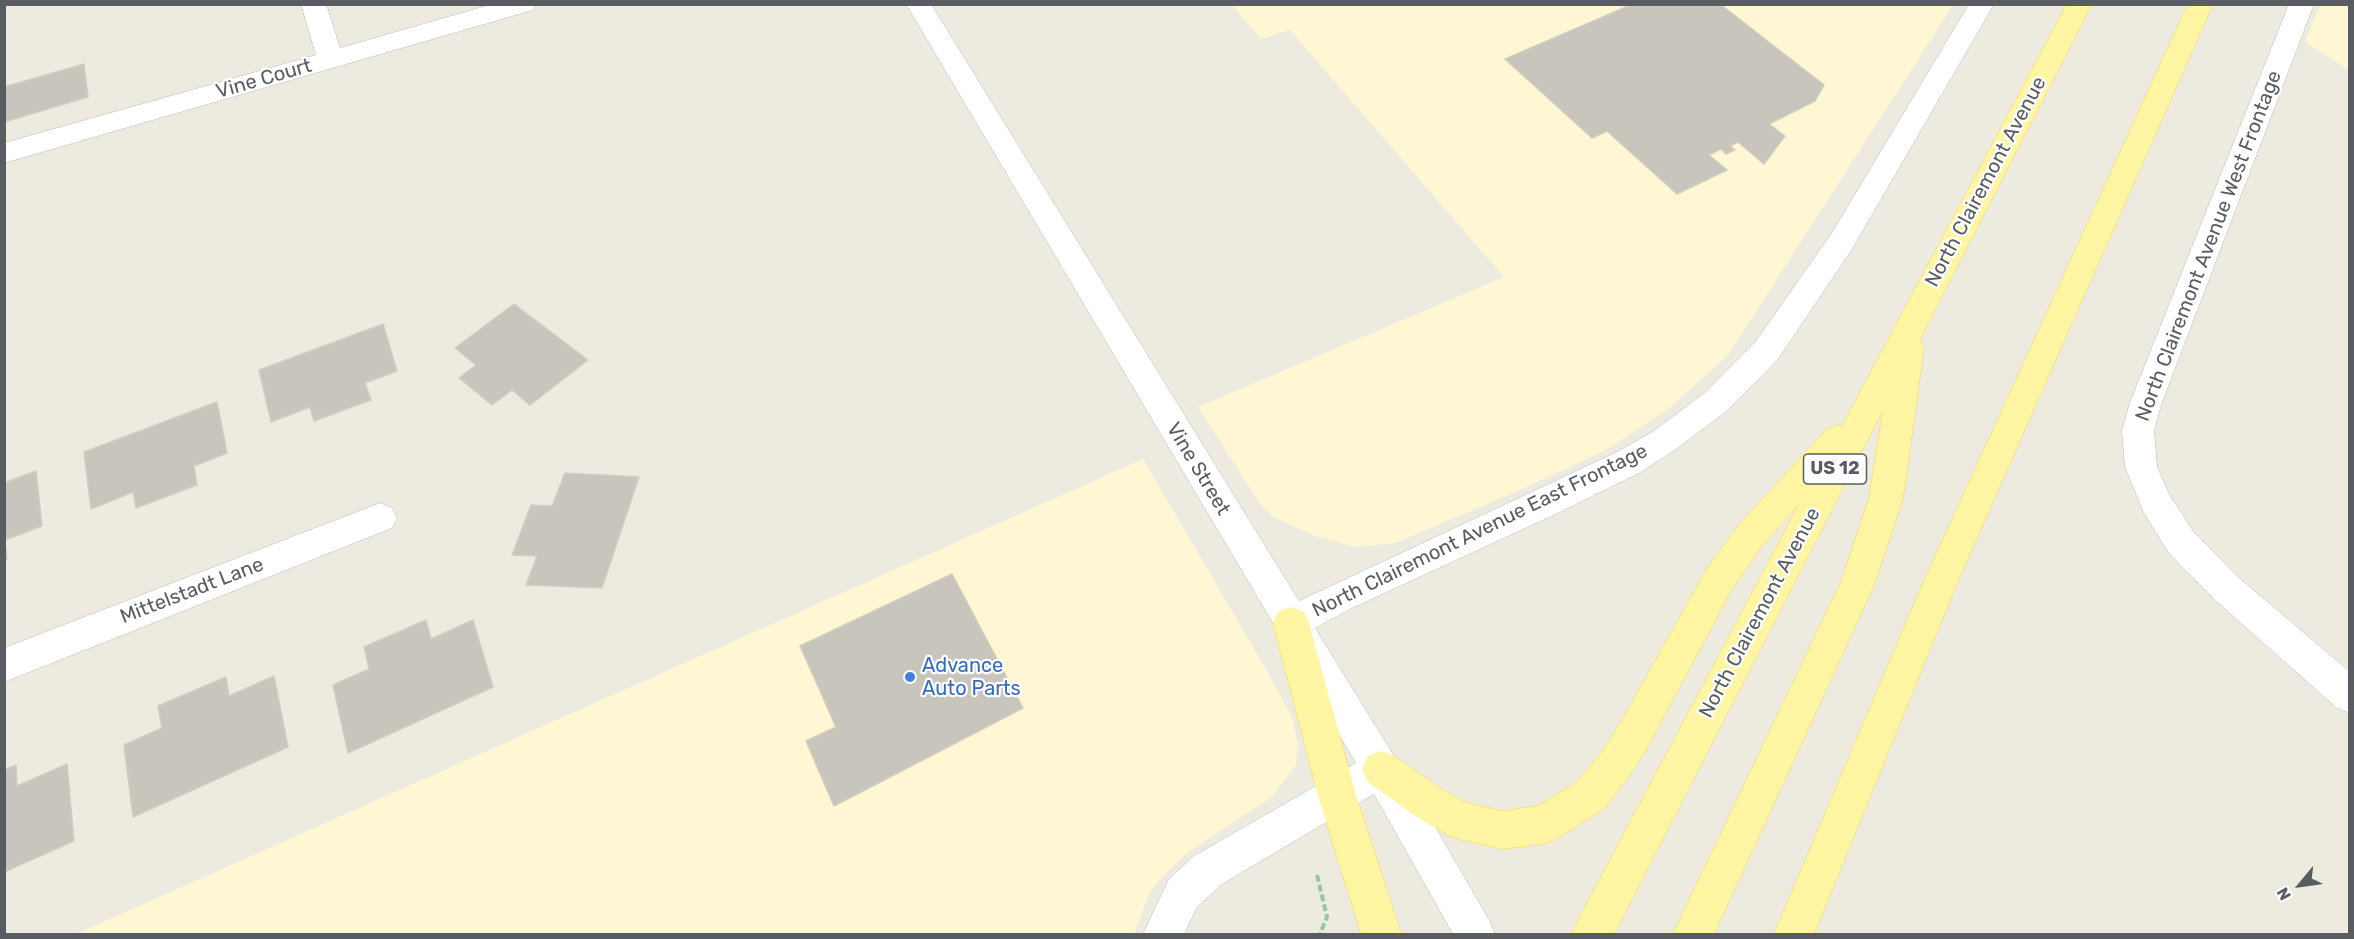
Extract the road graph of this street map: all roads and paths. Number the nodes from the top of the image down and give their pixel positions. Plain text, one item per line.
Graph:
1 (313, 4) edge
2 (524, 4) edge
3 (918, 4) edge
4 (1982, 4) edge
5 (2080, 4) edge
6 (2201, 4) edge
7 (2302, 4) edge
8 (332, 60) junction
9 (4, 153) edge
10 (1912, 322) junction
11 (1871, 401) junction
12 (380, 518) dead end
13 (1291, 623) junction
14 (4, 665) edge
15 (2349, 696) edge
16 (1381, 769) junction
17 (1337, 795) junction
18 (1302, 816) junction
19 (1163, 934) edge
20 (1320, 934) edge
21 (1381, 934) edge
22 (1475, 934) edge
23 (1592, 934) edge
24 (1693, 934) edge
25 (1794, 934) edge

1 - 8 street
2 - 8 street, Vine Court
3 - 13 street, Vine Street
4 - 13 street, North Clairemont Avenue East Frontage
5 - 10 main road, North Clairemont Avenue / US 12
6 - 25 main road
7 - 15 street, North Clairemont Avenue West Frontage
8 - 9 street, Vine Court
10 - 11 main road, North Clairemont Avenue / US 12
10 - 24 main road
11 - 16 main road
11 - 23 main road, North Clairemont Avenue / US 12
12 - 14 street, Mittelstadt Lane
13 - 16 street, Vine Street
13 - 17 main road
16 - 17 street
16 - 22 street, Vine Street
17 - 18 street
17 - 21 main road
18 - 19 street
18 - 20 path

